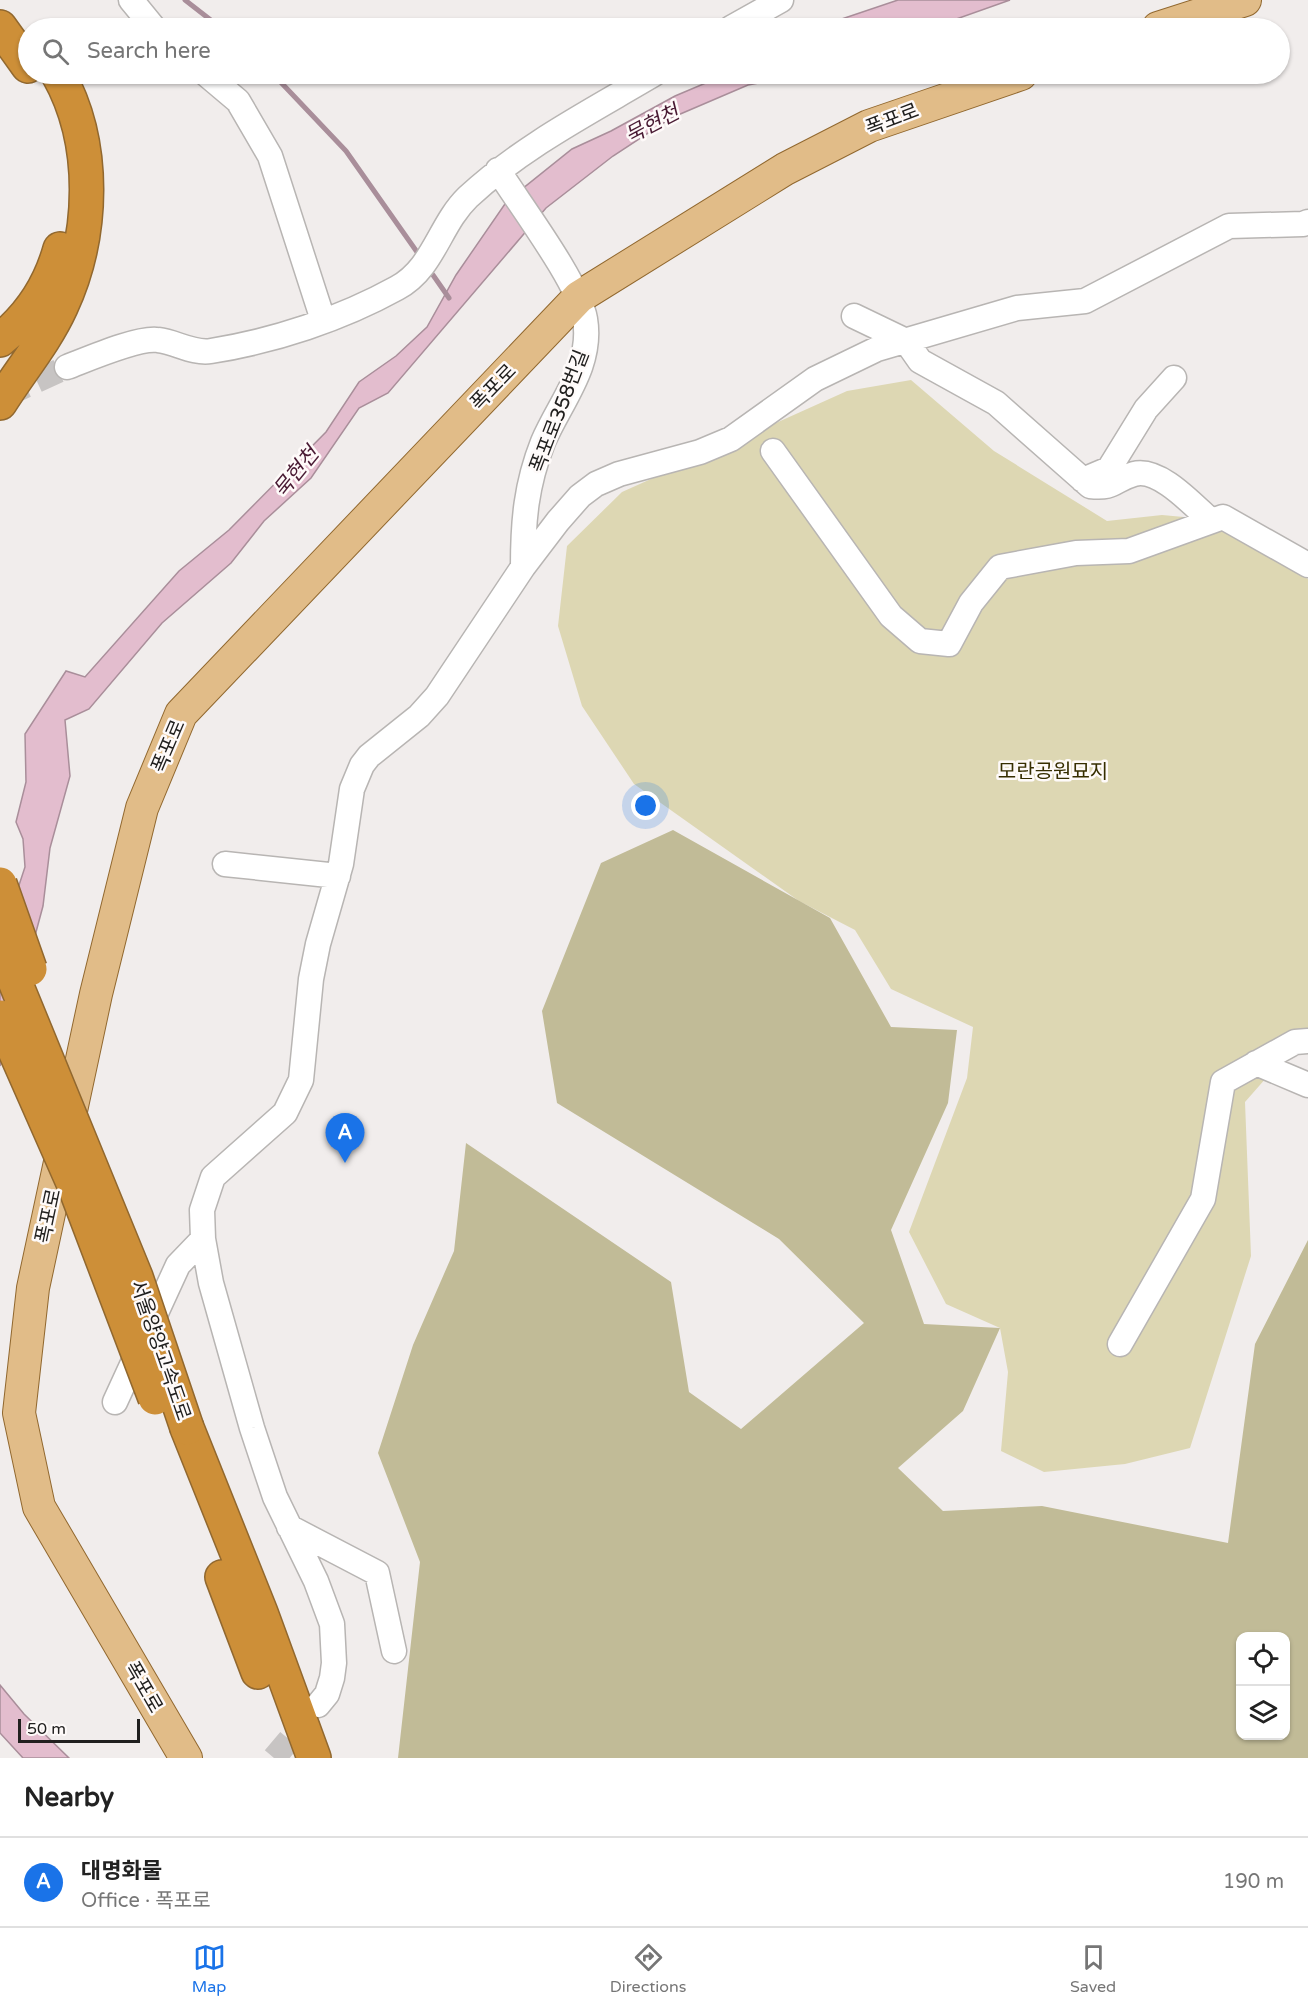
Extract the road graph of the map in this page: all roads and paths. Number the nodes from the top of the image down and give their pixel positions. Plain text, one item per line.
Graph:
1 (131, 0) edge
2 (781, 0) edge
3 (1245, 0) edge
4 (0, 3) edge
5 (144, 18) edge
6 (749, 18) edge
7 (1189, 18) edge
8 (18, 24) edge
9 (0, 27) edge
10 (18, 52) edge
11 (37, 84) edge
12 (62, 84) edge
13 (218, 84) edge
14 (637, 84) edge
15 (992, 84) edge
16 (498, 171) junction
17 (1308, 222) edge
18 (572, 286) junction
19 (854, 316) dead end
20 (323, 320) junction
21 (0, 340) edge
22 (906, 341) junction
23 (67, 367) tunnel mouth
24 (1174, 378) dead end
25 (0, 403) edge
26 (773, 451) dead end
27 (1083, 480) junction
28 (1211, 521) junction
29 (1308, 565) edge
30 (524, 567) junction
31 (225, 864) dead end
32 (338, 876) junction
33 (0, 884) edge
34 (0, 945) edge
35 (0, 997) edge
36 (0, 1017) edge
37 (1308, 1041) edge
38 (1256, 1064) junction
39 (1308, 1085) edge
40 (78, 1195) junction
41 (202, 1239) junction
42 (136, 1277) junction
43 (1120, 1344) dead end
44 (115, 1402) dead end
45 (179, 1434) junction
46 (289, 1527) junction
47 (394, 1651) dead end
48 (318, 1705) tunnel mouth
49 (186, 1758) edge
50 (290, 1758) edge
51 (314, 1758) edge

1 - 5 street
2 - 6 street
3 - 7 main road
4 - 8 highway
9 - 10 highway
11 - 21 highway
12 - 25 highway
13 - 20 street
14 - 16 street
15 - 18 main road, 폭포로
16 - 18 street, 폭포로358번길
16 - 20 street
17 - 22 street
18 - 30 street, 폭포로358번길
18 - 49 main road, 폭포로
19 - 22 street
20 - 23 street
22 - 27 street
22 - 30 street
24 - 27 street
26 - 28 street
27 - 28 street
28 - 29 street
30 - 32 street
31 - 32 street
32 - 41 street
33 - 42 highway, bridge
34 - 42 highway, 서울양양고속도로, bridge
35 - 40 highway, 서울양양고속도로, bridge
36 - 40 highway, bridge
37 - 38 street
38 - 39 street
38 - 43 street
40 - 45 highway, 서울양양고속도로, bridge
41 - 44 street
41 - 46 street
42 - 45 highway, 서울양양고속도로, bridge
45 - 50 highway, 서울양양고속도로
45 - 51 highway, 서울양양고속도로
46 - 47 street
46 - 48 street

